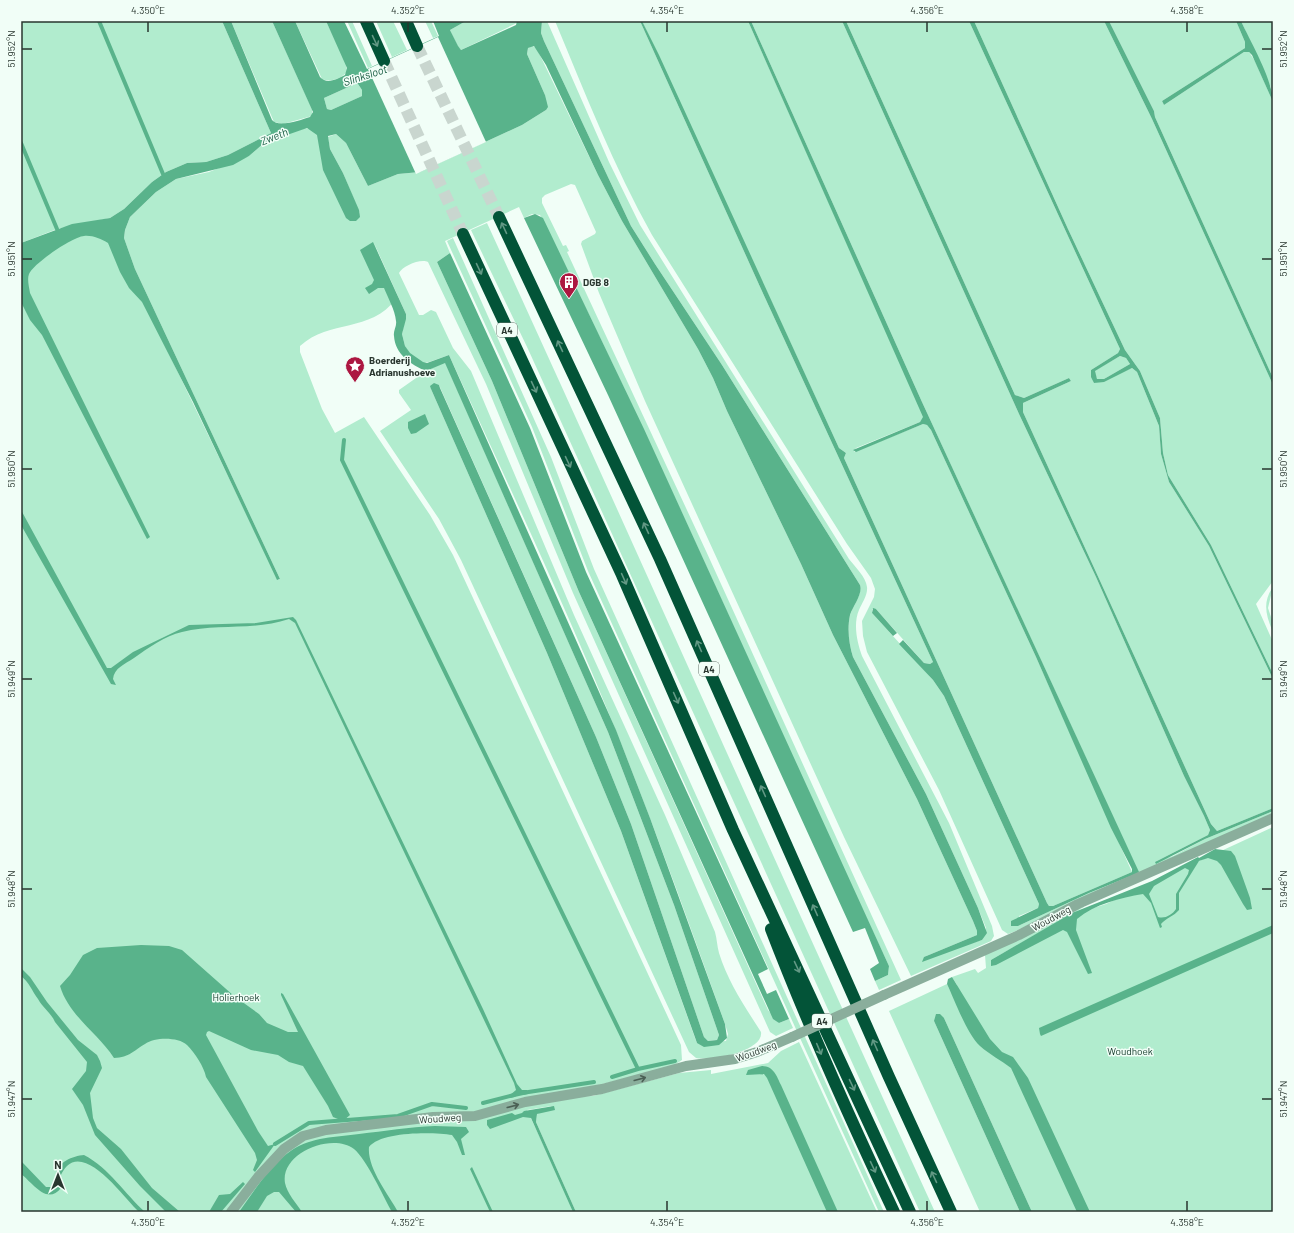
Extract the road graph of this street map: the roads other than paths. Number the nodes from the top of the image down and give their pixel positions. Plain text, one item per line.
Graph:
1 (366, 21) edge
2 (406, 21) edge
3 (417, 46) tunnel mouth
4 (384, 60) tunnel mouth
5 (499, 217) tunnel mouth
6 (463, 234) tunnel mouth
7 (1273, 818) edge
8 (733, 830) junction
9 (230, 1212) edge
10 (894, 1212) edge
11 (910, 1212) edge
12 (951, 1212) edge

1 -> 4 highway
2 - 3 highway
12 -> 5 highway, A4
6 -> 8 highway, A4
9 -> 7 street, Woudweg, bridge
8 -> 10 highway, A4
8 -> 11 highway, A4

